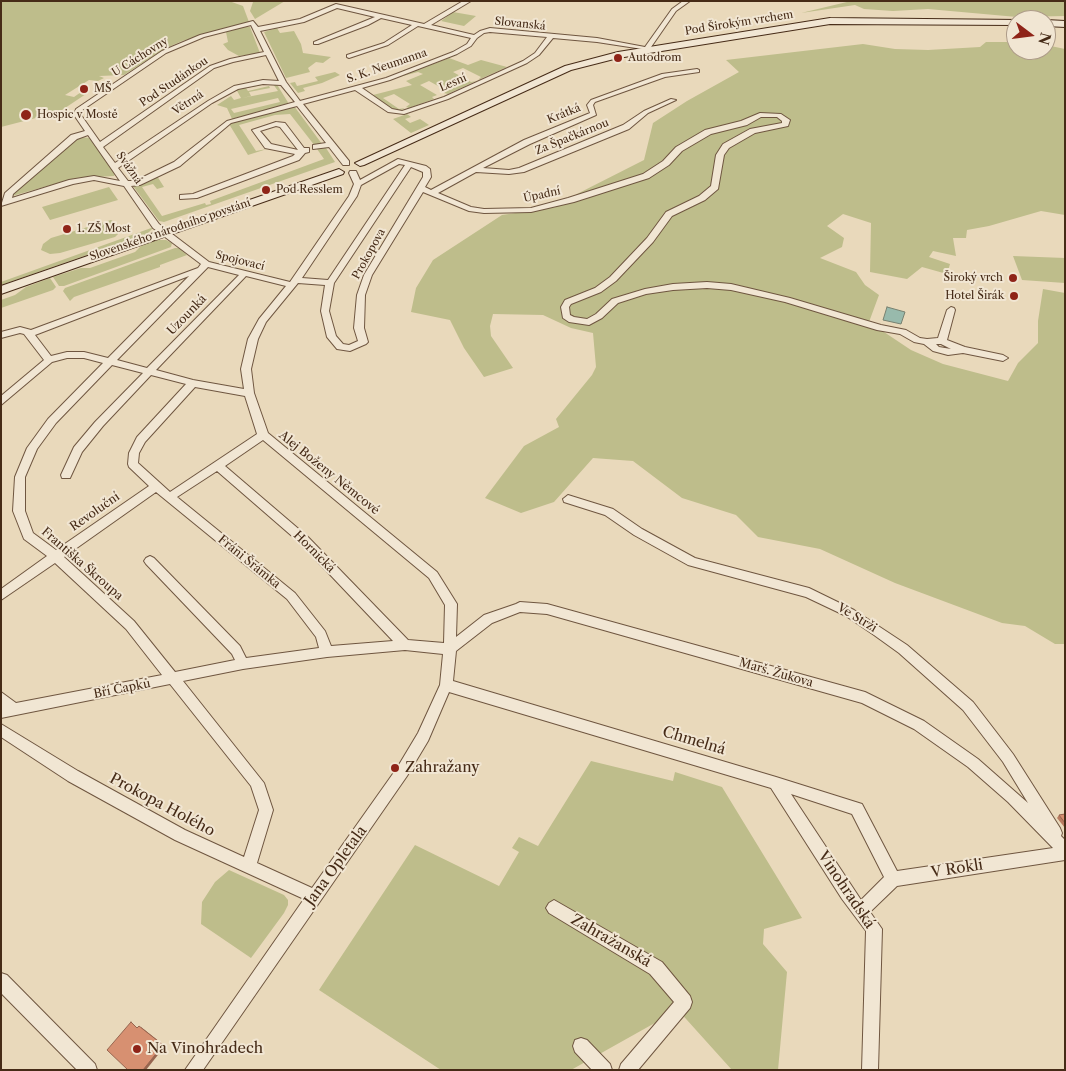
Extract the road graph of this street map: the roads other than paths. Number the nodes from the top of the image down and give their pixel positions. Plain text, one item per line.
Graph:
1 (358, 1) edge
2 (468, 1) edge
3 (687, 1) edge
4 (339, 7) junction
5 (379, 17) junction
6 (1006, 22) edge
7 (416, 25) junction
8 (425, 26) junction
9 (258, 29) junction
10 (475, 37) junction
11 (550, 37) junction
12 (316, 43) dead end
13 (647, 49) junction
14 (268, 53) junction
15 (349, 56) dead end
16 (696, 71) dead end
17 (284, 82) junction
18 (357, 88) junction
19 (673, 100) dead end
20 (300, 104) junction
21 (77, 116) joint
22 (89, 132) junction
23 (331, 144) junction
24 (100, 146) junction
25 (316, 147) dead end
26 (302, 152) junction
27 (360, 163) junction
28 (409, 164) junction
29 (114, 167) junction
30 (342, 167) junction
31 (473, 170) junction
32 (352, 173) junction
33 (126, 184) junction
34 (358, 184) junction
35 (421, 188) junction
36 (433, 192) junction
37 (183, 197) dead end
38 (4, 203) edge
39 (165, 231) junction
40 (204, 267) junction
41 (244, 274) junction
42 (294, 282) junction
43 (330, 282) junction
44 (159, 285) junction
45 (181, 289) junction
46 (1, 290) edge
47 (951, 310) dead end
48 (29, 334) junction
49 (1, 335) edge
50 (942, 341) junction
51 (927, 342) junction
52 (963, 350) junction
53 (1003, 358) dead end
54 (49, 360) junction
55 (109, 362) junction
56 (148, 373) junction
57 (193, 383) junction
58 (249, 393) junction
59 (1, 402) edge
60 (263, 435) junction
61 (217, 465) junction
62 (66, 475) dead end
63 (156, 486) junction
64 (170, 497) junction
65 (568, 499) dead end
66 (55, 556) junction
67 (150, 561) dead end
68 (1, 595) edge
69 (405, 645) junction
70 (450, 649) junction
71 (327, 652) junction
72 (243, 664) junction
73 (176, 679) junction
74 (446, 685) junction
75 (1, 698) edge
76 (8, 711) edge
77 (1, 730) edge
78 (776, 783) junction
79 (1065, 851) edge
80 (249, 866) junction
81 (893, 879) junction
82 (314, 896) junction
83 (554, 908) dead end
84 (861, 910) junction
85 (1, 981) edge
86 (581, 1046) dead end
87 (89, 1070) edge
88 (193, 1070) edge
89 (604, 1070) edge
90 (627, 1070) edge
91 (870, 1070) edge

1 - 4 street
2 - 8 street
3 - 13 street
4 - 5 street, Slovanská
4 - 9 street
5 - 7 street, Slovanská
5 - 12 street
6 - 13 street, Pod Širokým vrchem
7 - 8 street, Slovanská
7 - 15 street
8 - 10 street, Slovanská
9 - 14 street
9 - 21 street, U Cáchovny
10 - 11 street, Slovanská
10 - 18 street, S. K. Neumanna
11 - 13 street, Slovanská
11 - 18 street, Lesní
13 - 27 street
14 - 17 street
14 - 24 street, Pod Studánkou
16 - 31 street, Krátká
17 - 20 street
17 - 29 street, Větrná
18 - 20 street, S. K. Neumanna
19 - 31 street, Za Špačkárnou
20 - 23 street
20 - 33 street, S. K. Neumanna
21 - 22 street, Svážná
22 - 24 street, Svážná
22 - 38 street
23 - 25 street
23 - 30 street
24 - 29 street, Svážná
26 - 26 street
26 - 37 street
27 - 30 street
27 - 32 street
28 - 34 street
28 - 35 street
28 - 43 street, Prokopova
29 - 33 street, Svážná
30 - 32 street
30 - 39 street, Slovenského národního povstání
31 - 36 street, Krátká
32 - 34 street
33 - 38 street
33 - 39 street, Svážná
34 - 42 street, Alej Boženy Němcové
35 - 36 street, Úpadní
35 - 43 street, Prokopova
36 - 51 street, Úpadní
39 - 40 street, Spojovací
39 - 46 street, Slovenského národního povstání
40 - 41 street, Spojovací
40 - 44 street
40 - 45 street, Františka Škroupa
41 - 42 street, Spojovací
41 - 56 street, Uzounká
42 - 43 street
42 - 58 street, Alej Boženy Němcové
44 - 45 street
44 - 48 street
45 - 55 street, Františka Škroupa
47 - 50 street
48 - 49 street
48 - 54 street
50 - 51 street
50 - 52 street
51 - 52 street
52 - 53 street
54 - 55 street
54 - 59 street
55 - 56 street
55 - 66 street, Františka Škroupa
56 - 57 street
56 - 62 street, Uzounká
57 - 58 street
57 - 63 street, Fráni Šrámka
58 - 60 street, Alej Boženy Němcové
60 - 61 street
60 - 70 street, Alej Boženy Němcové
61 - 64 street
61 - 69 street, Hornická
63 - 64 street, Fráni Šrámka
63 - 66 street, Revoluční
64 - 71 street, Fráni Šrámka
65 - 79 street, Ve Strži
66 - 68 street, Revoluční
66 - 73 street, Františka Škroupa
67 - 72 street
69 - 70 street, Bří Čapků
69 - 71 street, Bří Čapků
70 - 74 street, Jana Opletala
70 - 79 street, Marš. Žukova
71 - 72 street, Bří Čapků
72 - 73 street, Bří Čapků
73 - 76 street, Bří Čapků
73 - 80 street, Františka Škroupa
74 - 78 street, Chmelná
74 - 82 street, Jana Opletala
75 - 76 street
77 - 80 street, Prokopa Holého
78 - 81 street, Chmelná
78 - 84 street, Vinohradská
79 - 81 street, V Rokli
80 - 82 street, Prokopa Holého
81 - 84 street
82 - 88 street, Jana Opletala
83 - 90 street, Zahražanská
84 - 91 street, Vinohradská
85 - 87 street
86 - 89 street

